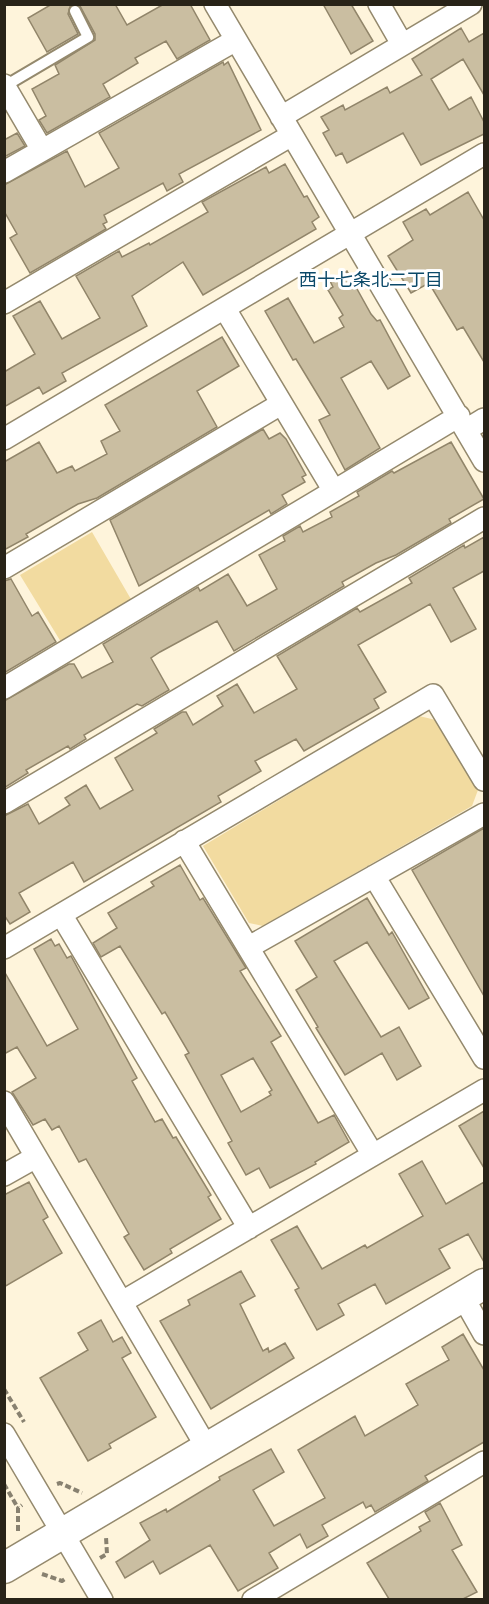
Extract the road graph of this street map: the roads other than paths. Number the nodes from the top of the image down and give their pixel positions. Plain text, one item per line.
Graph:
1 (215, 4) edge
2 (380, 4) edge
3 (471, 4) edge
4 (75, 11) dead end
5 (236, 40) junction
6 (402, 44) junction
7 (5, 85) edge
8 (286, 126) junction
9 (42, 150) junction
10 (483, 160) edge
11 (4, 172) edge
12 (352, 235) junction
13 (4, 303) edge
14 (225, 309) junction
15 (281, 404) junction
16 (484, 419) edge
17 (462, 423) junction
18 (4, 439) edge
19 (484, 461) edge
20 (334, 491) junction
21 (484, 518) edge
22 (4, 568) edge
23 (4, 688) edge
24 (484, 780) edge
25 (4, 803) edge
26 (484, 814) edge
27 (184, 841) junction
28 (374, 876) junction
29 (62, 916) junction
30 (249, 947) junction
31 (4, 948) edge
32 (484, 1058) edge
33 (484, 1090) edge
34 (4, 1102) edge
35 (373, 1155) junction
36 (36, 1157) junction
37 (4, 1175) edge
38 (249, 1228) junction
39 (474, 1291) edge
40 (122, 1302) junction
41 (484, 1334) edge
42 (4, 1434) edge
43 (207, 1448) junction
44 (484, 1462) edge
45 (63, 1533) junction
46 (4, 1568) edge
47 (102, 1599) edge
48 (253, 1599) edge

1 - 5 street
2 - 6 street
3 - 6 street
4 - 7 lane
5 - 8 street
5 - 9 street
6 - 8 street
7 - 9 street
8 - 12 street
8 - 13 street
9 - 11 street
10 - 12 street
12 - 14 street
12 - 17 street
14 - 15 street
14 - 18 street
15 - 20 street
15 - 22 street
16 - 17 street
17 - 19 street
17 - 20 street
20 - 23 street
21 - 25 street
24 - 27 street
26 - 28 street
27 - 29 street
27 - 30 street
28 - 30 street
28 - 32 street
29 - 31 street
29 - 38 street
30 - 35 street
33 - 35 street
34 - 36 street
35 - 38 street
36 - 37 street
36 - 40 street
38 - 40 street
39 - 41 street
39 - 43 street
40 - 43 street
42 - 45 street
43 - 45 street
44 - 48 street
45 - 46 street
45 - 47 street

